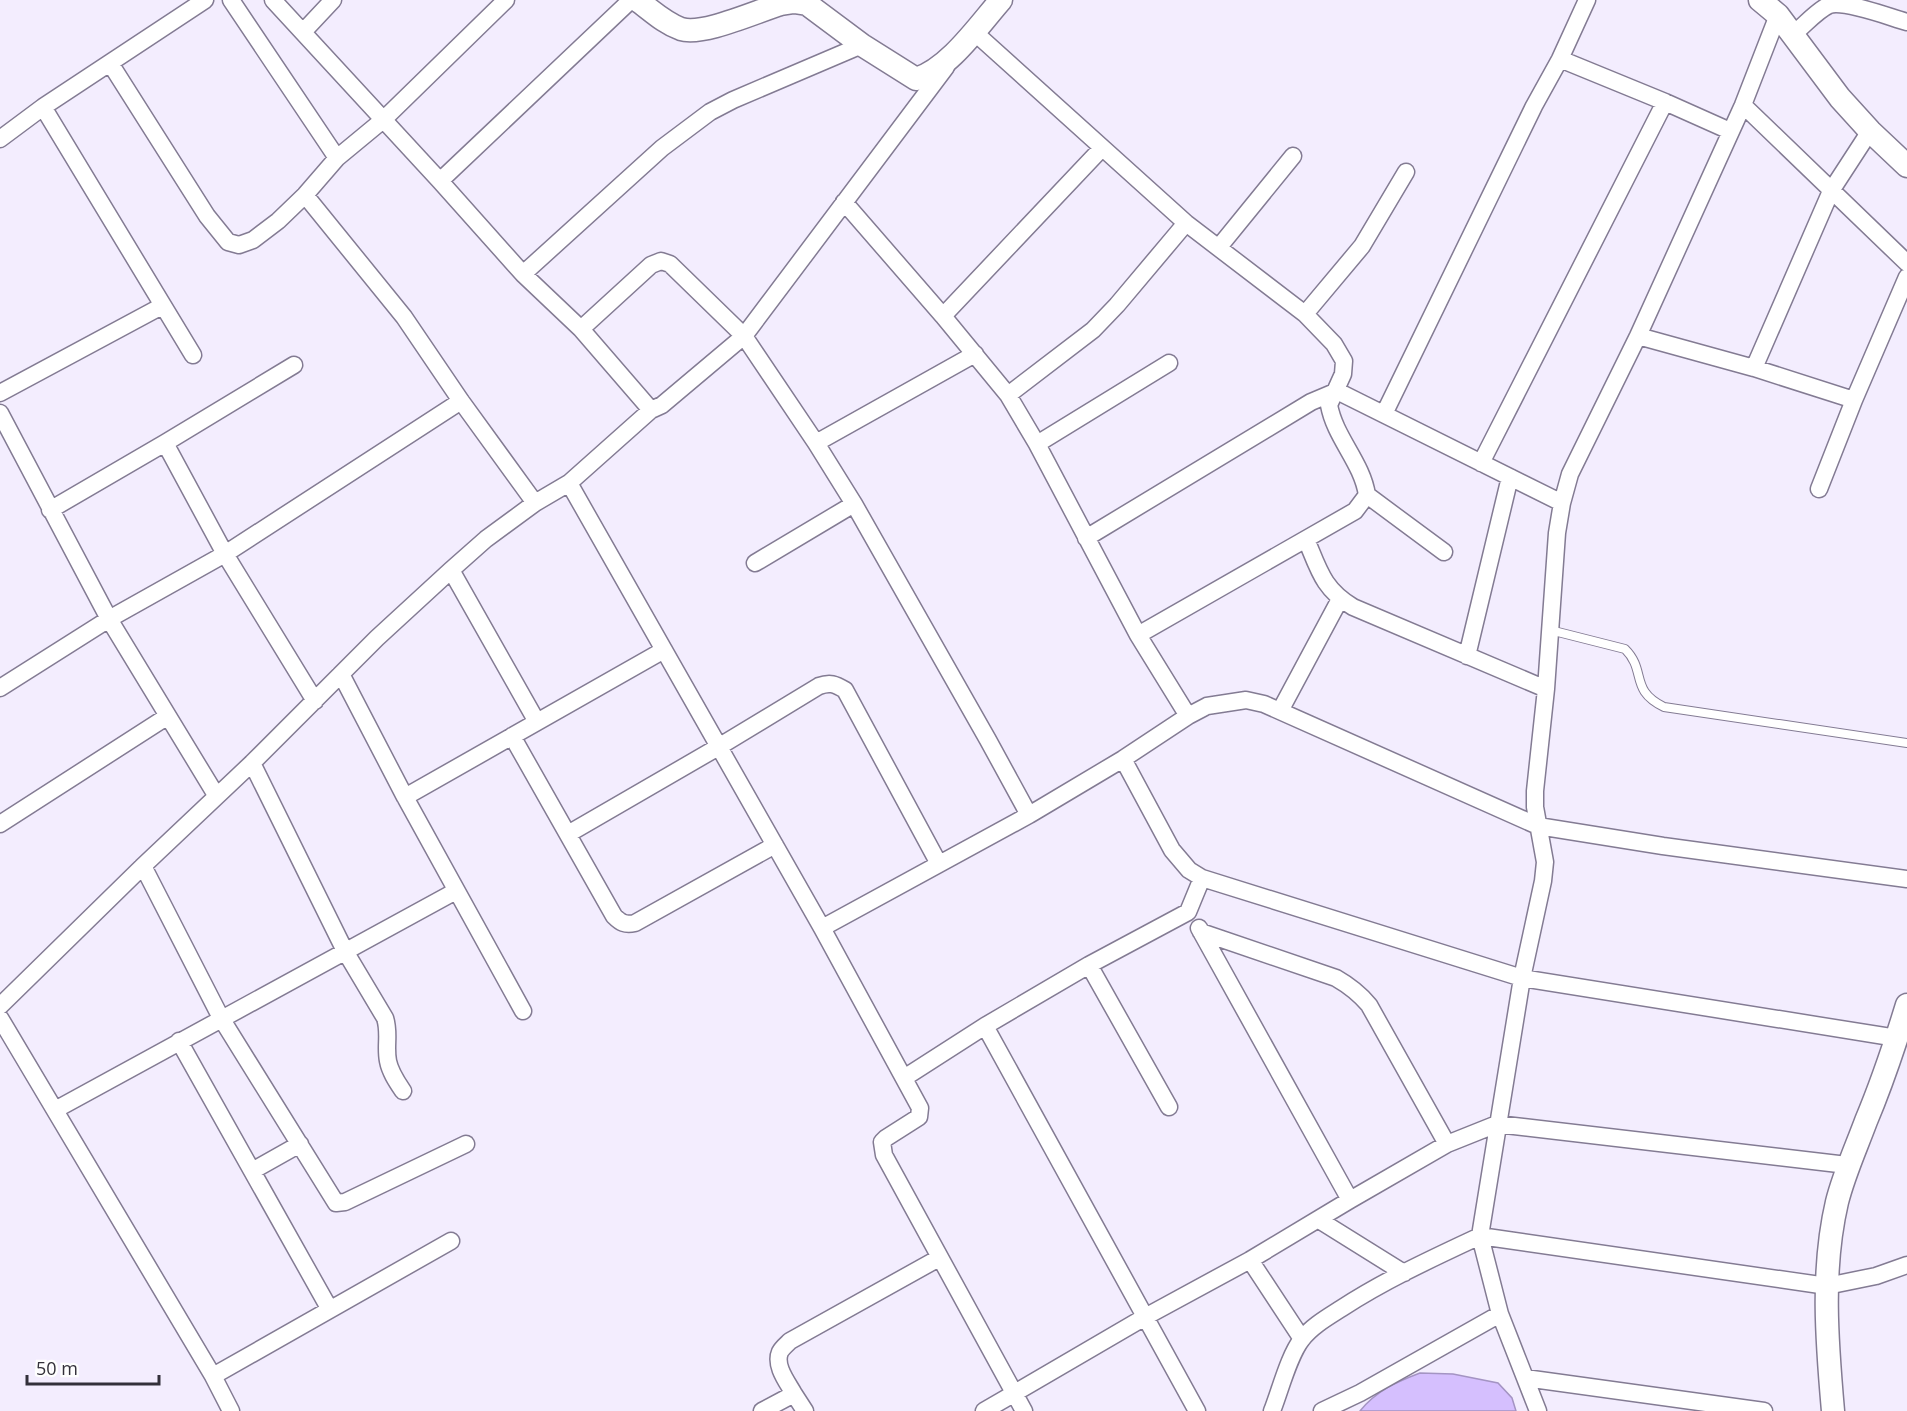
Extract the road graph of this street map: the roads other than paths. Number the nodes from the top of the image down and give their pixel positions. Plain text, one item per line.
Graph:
1 (231, 0) edge
2 (273, 0) edge
3 (333, 0) edge
4 (506, 0) edge
5 (631, 0) edge
6 (637, 0) edge
7 (1001, 0) edge
8 (1587, 0) edge
9 (1760, 0) edge
10 (197, 2) edge
11 (1778, 15) junction
12 (1907, 22) edge
13 (974, 31) junction
14 (303, 32) junction
15 (1792, 35) junction
16 (862, 45) junction
17 (959, 49) junction
18 (1560, 58) junction
19 (110, 63) junction
20 (1665, 102) junction
21 (1743, 105) junction
22 (43, 107) junction
23 (383, 120) junction
24 (1730, 131) junction
25 (1870, 132) junction
26 (0, 139) edge
27 (1102, 148) junction
28 (1293, 156) dead end
29 (337, 158) junction
30 (1907, 166) edge
31 (1406, 172) dead end
32 (440, 181) junction
33 (1831, 191) junction
34 (305, 195) junction
35 (844, 202) junction
36 (1186, 223) junction
37 (1219, 247) junction
38 (1907, 263) edge
39 (523, 274) junction
40 (1907, 277) edge
41 (162, 306) junction
42 (1305, 314) junction
43 (943, 316) junction
44 (581, 329) junction
45 (744, 336) junction
46 (1638, 336) junction
47 (975, 354) junction
48 (193, 355) dead end
49 (1168, 363) dead end
50 (294, 365) dead end
51 (1754, 368) junction
52 (1336, 391) junction
53 (0, 393) edge
54 (1008, 395) junction
55 (1854, 400) junction
56 (462, 401) junction
57 (651, 410) junction
58 (0, 413) edge
59 (1384, 414) junction
60 (165, 443) junction
61 (816, 443) junction
62 (1037, 444) junction
63 (1481, 463) junction
64 (1510, 477) junction
65 (570, 483) junction
66 (1819, 489) dead end
67 (1367, 495) junction
68 (1562, 502) junction
69 (535, 503) junction
70 (854, 504) junction
71 (50, 510) junction
72 (1086, 538) junction
73 (1306, 540) junction
74 (1444, 552) dead end
75 (225, 554) junction
76 (755, 563) dead end
77 (451, 570) junction
78 (1340, 599) junction
79 (109, 620) junction
80 (1550, 630) junction
81 (1138, 635) junction
82 (664, 650) junction
83 (1467, 656) junction
84 (341, 674) junction
85 (0, 688) edge
86 (1546, 689) junction
87 (315, 701) junction
88 (1280, 711) junction
89 (168, 716) junction
90 (1188, 716) junction
91 (537, 722) junction
92 (512, 736) junction
93 (1907, 743) edge
94 (720, 747) junction
95 (1123, 759) junction
96 (252, 763) junction
97 (216, 795) junction
98 (405, 797) junction
99 (1029, 815) junction
100 (0, 824) edge
101 (1538, 826) junction
102 (568, 834) junction
103 (775, 845) junction
104 (939, 864) junction
105 (143, 866) junction
106 (1202, 879) junction
107 (1907, 879) edge
108 (456, 891) junction
109 (1188, 912) junction
110 (822, 928) junction
111 (1201, 932) junction
112 (345, 951) junction
113 (1089, 965) junction
114 (1522, 978) junction
115 (1907, 1005) edge
116 (0, 1006) edge
117 (523, 1011) dead end
118 (0, 1018) edge
119 (221, 1018) junction
120 (985, 1026) junction
121 (1897, 1038) junction
122 (179, 1041) junction
123 (904, 1078) junction
124 (403, 1092) dead end
125 (1169, 1107) dead end
126 (55, 1110) junction
127 (1497, 1124) junction
128 (300, 1144) junction
129 (466, 1144) dead end
130 (1448, 1144) junction
131 (1847, 1165) junction
132 (252, 1171) junction
133 (1350, 1200) junction
134 (1319, 1220) junction
135 (1480, 1236) junction
136 (451, 1240) dead end
137 (939, 1258) junction
138 (1250, 1260) junction
139 (1907, 1265) edge
140 (1404, 1272) junction
141 (1827, 1286) junction
142 (330, 1308) junction
143 (1500, 1314) junction
144 (1145, 1317) junction
145 (1302, 1339) junction
146 (213, 1376) junction
147 (1525, 1377) junction
148 (1014, 1393) junction
149 (795, 1394) junction
150 (231, 1411) edge
151 (762, 1411) edge
152 (805, 1411) edge
153 (984, 1411) edge
154 (1024, 1411) edge
155 (1197, 1411) edge
156 (1272, 1411) edge
157 (1322, 1411) edge
158 (1538, 1411) edge
159 (1764, 1411) edge
160 (1833, 1411) edge

1 - 29 street
2 - 14 street
3 - 14 street
4 - 23 street
5 - 32 street
6 - 16 street
7 - 13 street
8 - 18 street
9 - 11 street
10 - 19 street
11 - 15 street
11 - 21 street
12 - 15 street
13 - 17 street
13 - 27 street
14 - 23 street
15 - 25 street
16 - 17 street
16 - 39 street
17 - 35 street
18 - 20 street
18 - 59 street
19 - 22 street
19 - 34 street
20 - 24 street
20 - 63 street
21 - 24 street
21 - 33 street
22 - 26 street
22 - 41 street
23 - 29 street
23 - 32 street
24 - 46 street
25 - 30 street
25 - 33 street
27 - 36 street
27 - 43 street
28 - 37 street
29 - 34 street
31 - 42 street
32 - 39 street
33 - 38 street
33 - 51 street
34 - 56 street
35 - 43 street
35 - 45 street
36 - 37 street
36 - 54 street
37 - 42 street
39 - 44 street
40 - 55 street
41 - 48 street
41 - 53 street
42 - 52 street
43 - 47 street
44 - 45 street
44 - 57 street
45 - 57 street
45 - 61 street
46 - 51 street
46 - 68 street
47 - 54 street
47 - 61 street
49 - 62 street
50 - 60 street
51 - 55 street
52 - 59 street
52 - 67 street
52 - 72 street
54 - 62 street
55 - 66 street
56 - 69 street
56 - 75 street
57 - 65 street
58 - 71 street
59 - 63 street
60 - 71 street
60 - 75 street
61 - 70 street
62 - 72 street
63 - 64 street
64 - 68 street
64 - 83 street
65 - 69 street
65 - 82 street
67 - 73 street
67 - 74 street
68 - 80 street
69 - 77 street
70 - 76 street
70 - 99 street
71 - 79 street
72 - 81 street
73 - 78 street
73 - 81 street
75 - 79 street
75 - 87 street
77 - 84 street
77 - 91 street
78 - 83 street
78 - 88 street
79 - 85 street
79 - 89 street
80 - 86 street
80 - 93 lane
81 - 90 street
82 - 91 street
82 - 94 street
83 - 86 street
84 - 87 street
84 - 98 street
86 - 101 street
87 - 96 street
88 - 90 street
88 - 101 street
89 - 97 street
89 - 100 street
90 - 95 street
91 - 92 street
92 - 98 street
92 - 102 street
94 - 102 street
94 - 103 street
94 - 104 street
95 - 99 street
95 - 106 street
96 - 97 street
96 - 112 street
97 - 105 street
98 - 108 street
99 - 104 street
101 - 107 street
101 - 114 street
102 - 103 street
103 - 110 street
104 - 110 street
105 - 116 street
105 - 119 street
106 - 109 street
106 - 114 street
108 - 112 street
108 - 117 street
109 - 111 street
109 - 113 street
110 - 123 street
111 - 130 street
111 - 133 street
112 - 119 street
112 - 124 street
113 - 120 street
113 - 125 street
114 - 121 street
114 - 127 street
115 - 121 street
118 - 126 street
119 - 122 street
119 - 128 street
120 - 123 street
120 - 144 street
121 - 131 street
122 - 126 street
122 - 132 street
123 - 137 street
126 - 146 street
127 - 130 street
127 - 131 street
127 - 135 street
128 - 129 street
128 - 132 street
130 - 133 street
131 - 141 street
132 - 142 street
133 - 134 street
134 - 138 street
134 - 140 street
135 - 140 street
135 - 141 street
135 - 143 street
136 - 142 street
137 - 148 street
137 - 149 street
138 - 144 street
138 - 145 street
139 - 141 street
140 - 145 street
141 - 160 street
142 - 146 street
143 - 147 street
143 - 157 street
144 - 148 street
144 - 155 street
145 - 156 street
146 - 150 street
147 - 158 street
147 - 159 street
148 - 153 street
148 - 154 street
149 - 151 street
149 - 152 street

